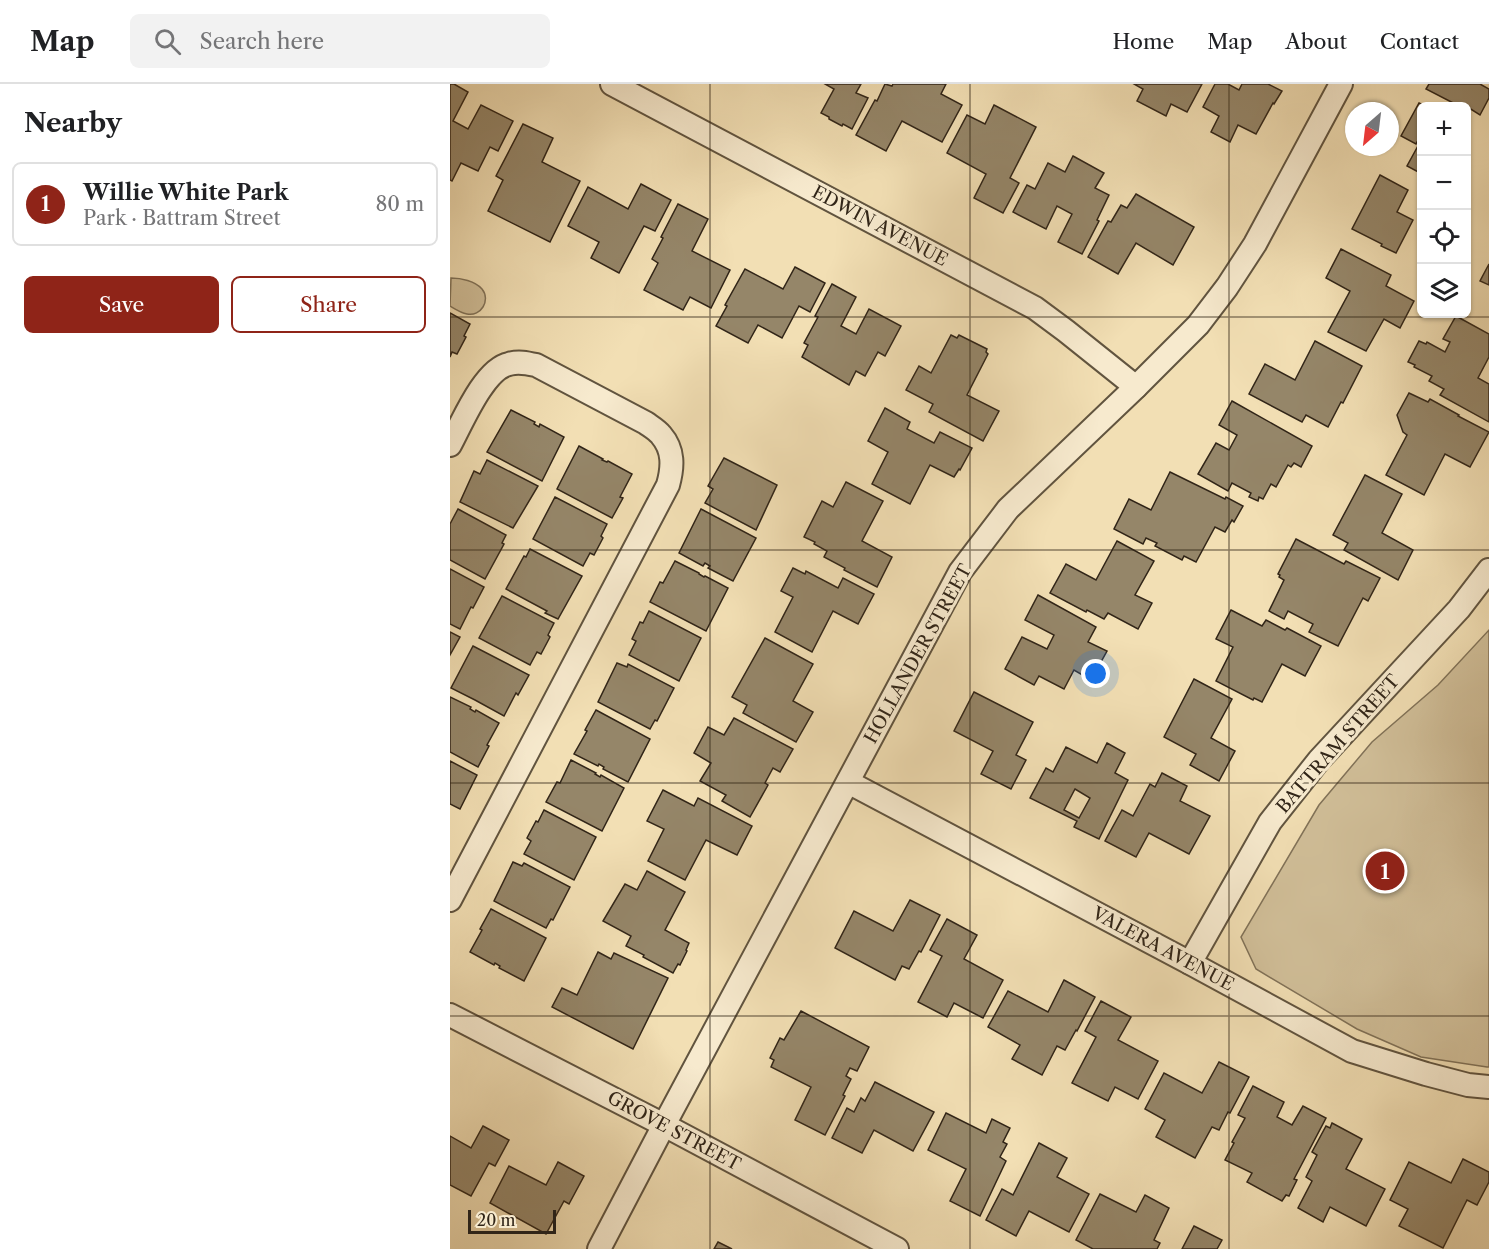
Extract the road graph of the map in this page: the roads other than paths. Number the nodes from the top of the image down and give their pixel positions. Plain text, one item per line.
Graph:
1 (612, 84) edge
2 (1341, 84) edge
3 (1136, 387) junction
4 (450, 445) edge
5 (1489, 570) edge
6 (848, 782) junction
7 (450, 900) edge
8 (1191, 963) junction
9 (450, 1015) edge
10 (1489, 1087) edge
11 (664, 1125) junction
12 (599, 1249) edge
13 (897, 1249) edge

1 - 3 street, EDWIN AVENUE
2 - 3 street, HOLLANDER STREET
3 - 6 street, HOLLANDER STREET
4 - 7 street
5 - 8 street, BATTRAM STREET
6 - 8 street, VALERA AVENUE
6 - 11 street, HOLLANDER STREET
8 - 10 street, VALERA AVENUE
9 - 11 street, GROVE STREET
11 - 12 street, HOLLANDER STREET
11 - 13 street, GROVE STREET

